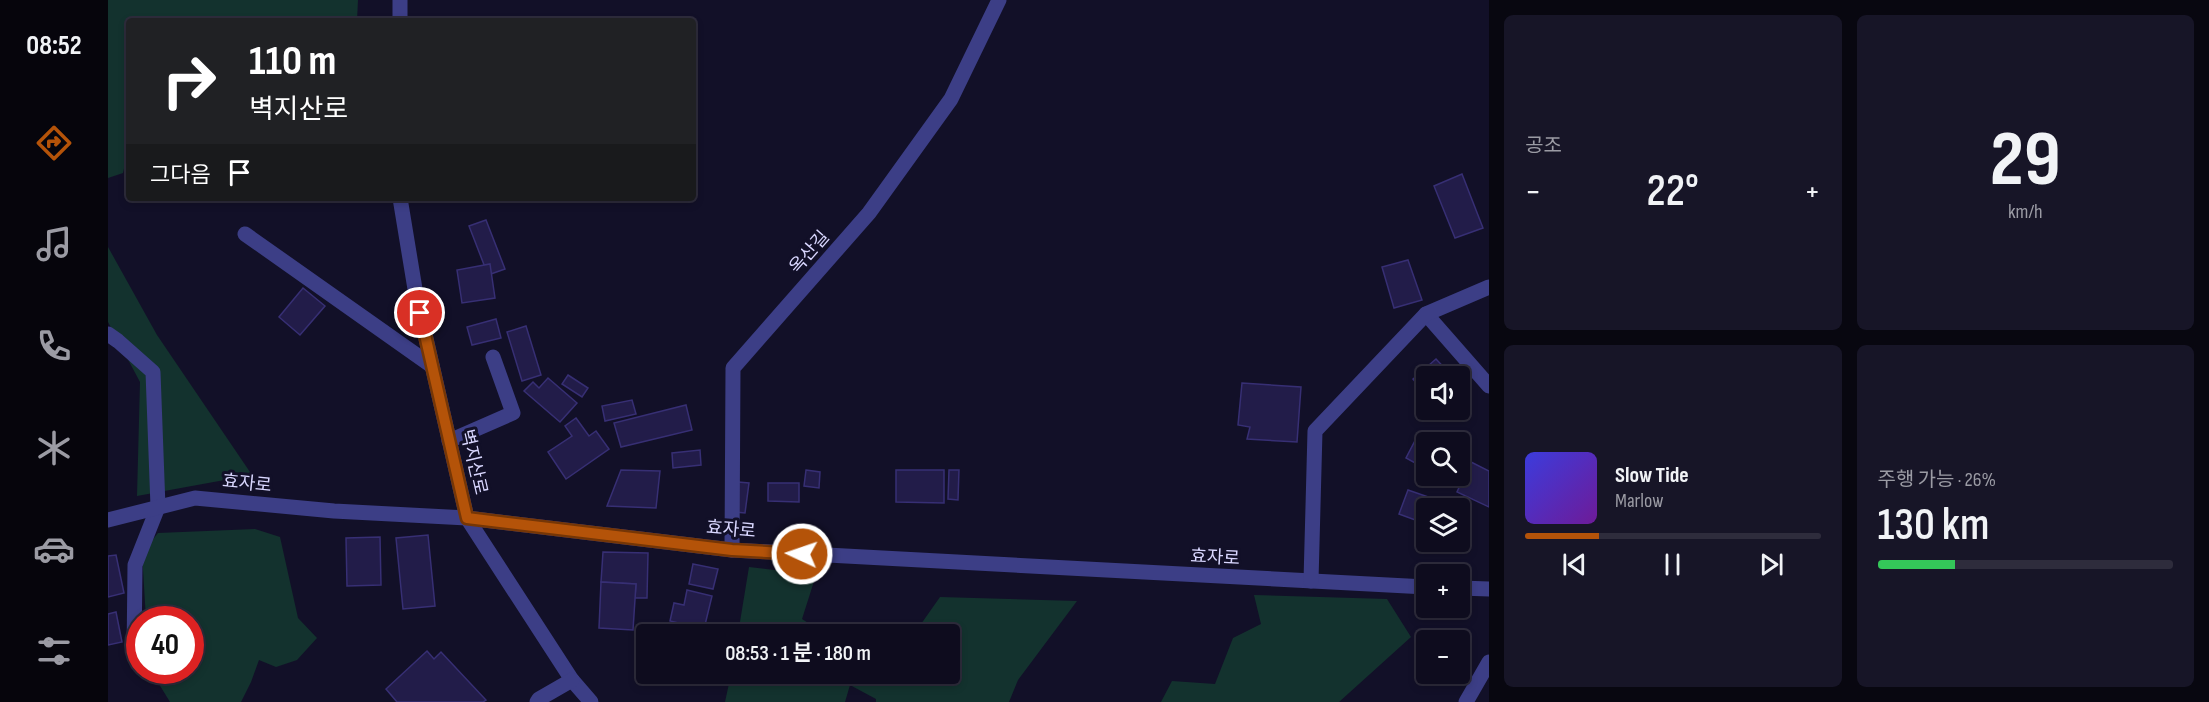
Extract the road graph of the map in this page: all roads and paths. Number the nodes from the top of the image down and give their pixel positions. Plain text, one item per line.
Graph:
1 (400, 0) edge
2 (999, 0) edge
3 (400, 18) edge
4 (400, 201) edge
5 (244, 234) dead end
6 (1489, 287) edge
7 (1426, 314) junction
8 (108, 334) edge
9 (493, 357) dead end
10 (432, 366) junction
11 (1489, 386) edge
12 (449, 441) junction
13 (158, 507) junction
14 (467, 518) junction
15 (108, 520) edge
16 (732, 550) junction
17 (1311, 581) junction
18 (1416, 586) edge
19 (1470, 589) edge
20 (1489, 590) edge
21 (135, 606) edge
22 (1489, 662) edge
23 (572, 680) junction
24 (537, 702) edge
25 (591, 702) edge
26 (1466, 702) edge

1 - 3 street
2 - 16 street, 옥산길
4 - 10 street, 벽지산로
5 - 10 street
6 - 7 street
7 - 11 street
7 - 17 street
8 - 13 street
9 - 12 street
10 - 12 street, 벽지산로
12 - 14 street, 벽지산로
13 - 14 street, 효자로
13 - 15 street, 효자로
13 - 21 street
14 - 16 street, 효자로
14 - 23 street, 벽지산로
16 - 17 street, 효자로
17 - 18 street, 효자로
19 - 20 street
22 - 26 street
23 - 24 street
23 - 25 street, 벽지산로

